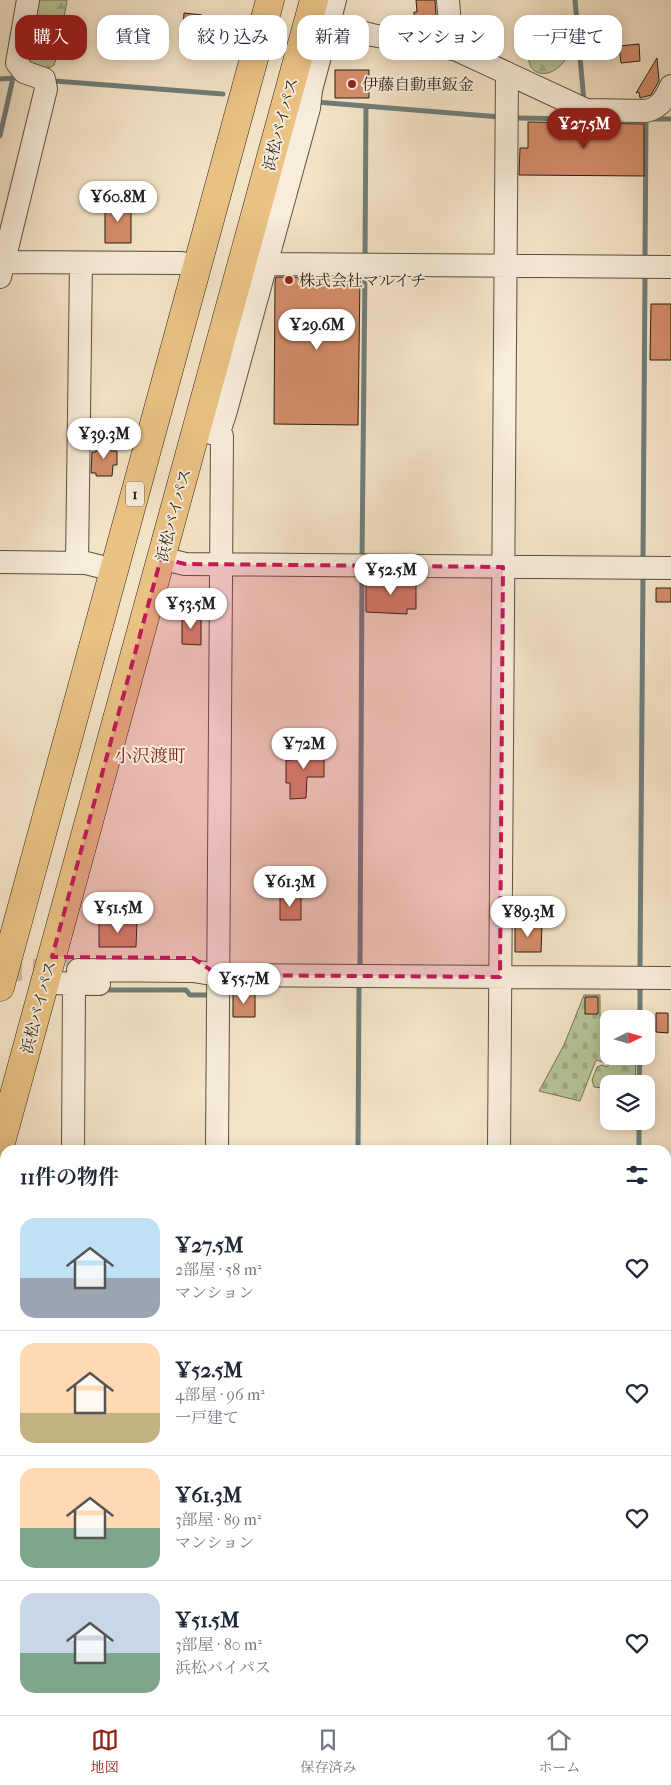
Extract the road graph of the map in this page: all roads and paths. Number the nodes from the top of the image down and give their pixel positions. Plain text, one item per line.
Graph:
1 (28, 0) edge
2 (270, 0) edge
3 (288, 0) edge
4 (314, 0) edge
5 (335, 0) edge
6 (448, 0) edge
7 (331, 15) edge
8 (449, 15) edge
9 (319, 60) edge
10 (478, 60) edge
11 (8, 62) edge
12 (507, 73) junction
13 (671, 86) edge
14 (293, 120) junction
15 (207, 232) junction
16 (255, 259) junction
17 (81, 262) junction
18 (505, 266) junction
19 (1, 267) edge
20 (197, 267) junction
21 (671, 267) edge
22 (207, 432) junction
23 (161, 558) junction
24 (0, 562) edge
25 (77, 562) junction
26 (221, 564) junction
27 (503, 567) junction
28 (671, 568) edge
29 (114, 570) junction
30 (4, 957) edge
31 (52, 957) junction
32 (218, 975) junction
33 (76, 977) junction
34 (500, 977) junction
35 (671, 978) edge
36 (44, 983) junction
37 (0, 985) edge
38 (0, 1145) edge
39 (72, 1145) edge
40 (217, 1145) edge
41 (499, 1145) edge

1 - 11 street
2 - 15 highway, 1
3 - 15 highway
4 - 14 highway, 浜松バイパス
5 - 7 street
6 - 8 street
9 - 14 street
10 - 12 street
11 - 19 street
12 - 13 street
12 - 18 street
14 - 16 highway, 浜松バイパス
15 - 20 highway, 1
16 - 18 street
16 - 22 highway, 浜松バイパス
17 - 19 street
17 - 20 street
17 - 25 street
18 - 21 street
18 - 27 street
20 - 29 highway, 1
22 - 23 highway, 浜松バイパス
22 - 26 street
23 - 26 street
23 - 31 highway, 浜松バイパス
24 - 25 street
25 - 29 street
26 - 27 street
26 - 32 street
27 - 28 street
27 - 34 street
29 - 30 highway, 1
30 - 37 highway, 1
31 - 32 street
31 - 36 highway, 浜松バイパス
32 - 33 street
32 - 34 street
32 - 40 street
33 - 36 street
33 - 39 street
34 - 35 street
34 - 41 street
36 - 38 highway, 浜松バイパス

